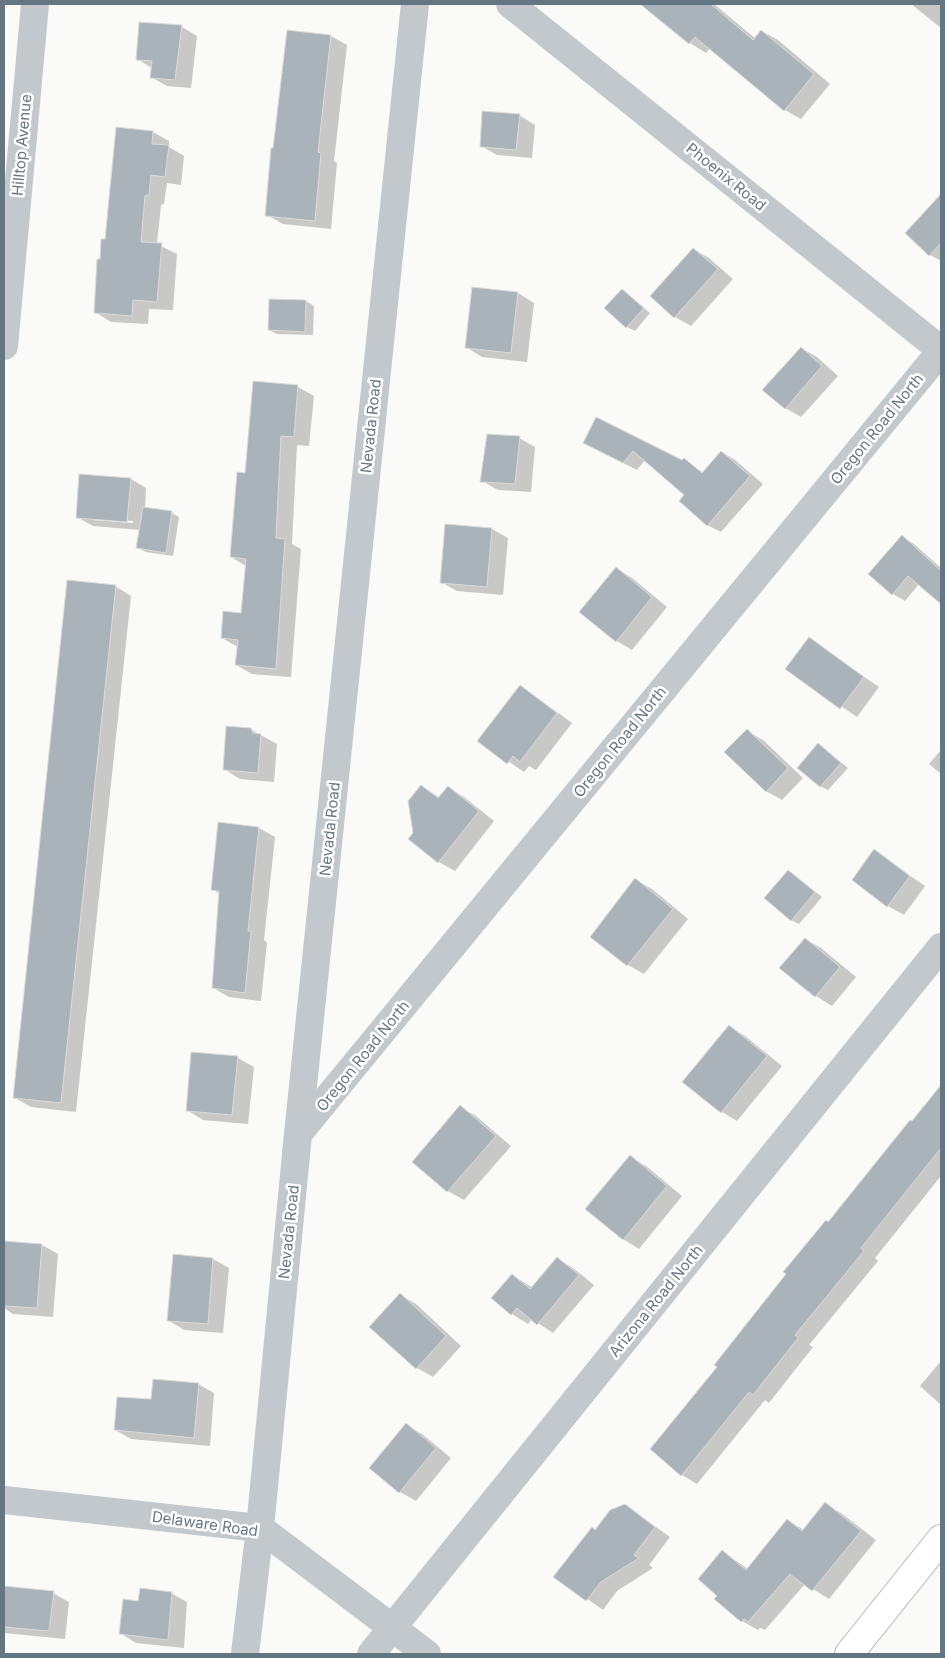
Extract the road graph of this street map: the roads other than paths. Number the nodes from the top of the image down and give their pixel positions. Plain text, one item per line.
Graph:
1 (36, 4) edge
2 (415, 4) edge
3 (510, 4) edge
4 (4, 346) edge
5 (941, 350) edge
6 (941, 947) edge
7 (298, 1134) junction
8 (4, 1500) edge
9 (260, 1528) junction
10 (941, 1539) edge
11 (392, 1627) junction
12 (245, 1654) edge
13 (371, 1654) edge
14 (427, 1654) edge
15 (849, 1654) edge

1 - 4 street, Hilltop Avenue
2 - 7 street, Nevada Road
3 - 5 street, Phoenix Road
5 - 7 street, Oregon Road North
6 - 11 street, Arizona Road North
7 - 9 street, Nevada Road
8 - 9 street, Delaware Road
9 - 11 street, Delaware Road
9 - 12 street, Nevada Road
10 - 15 main road
11 - 13 street, Arizona Road North
11 - 14 street, Delaware Road

